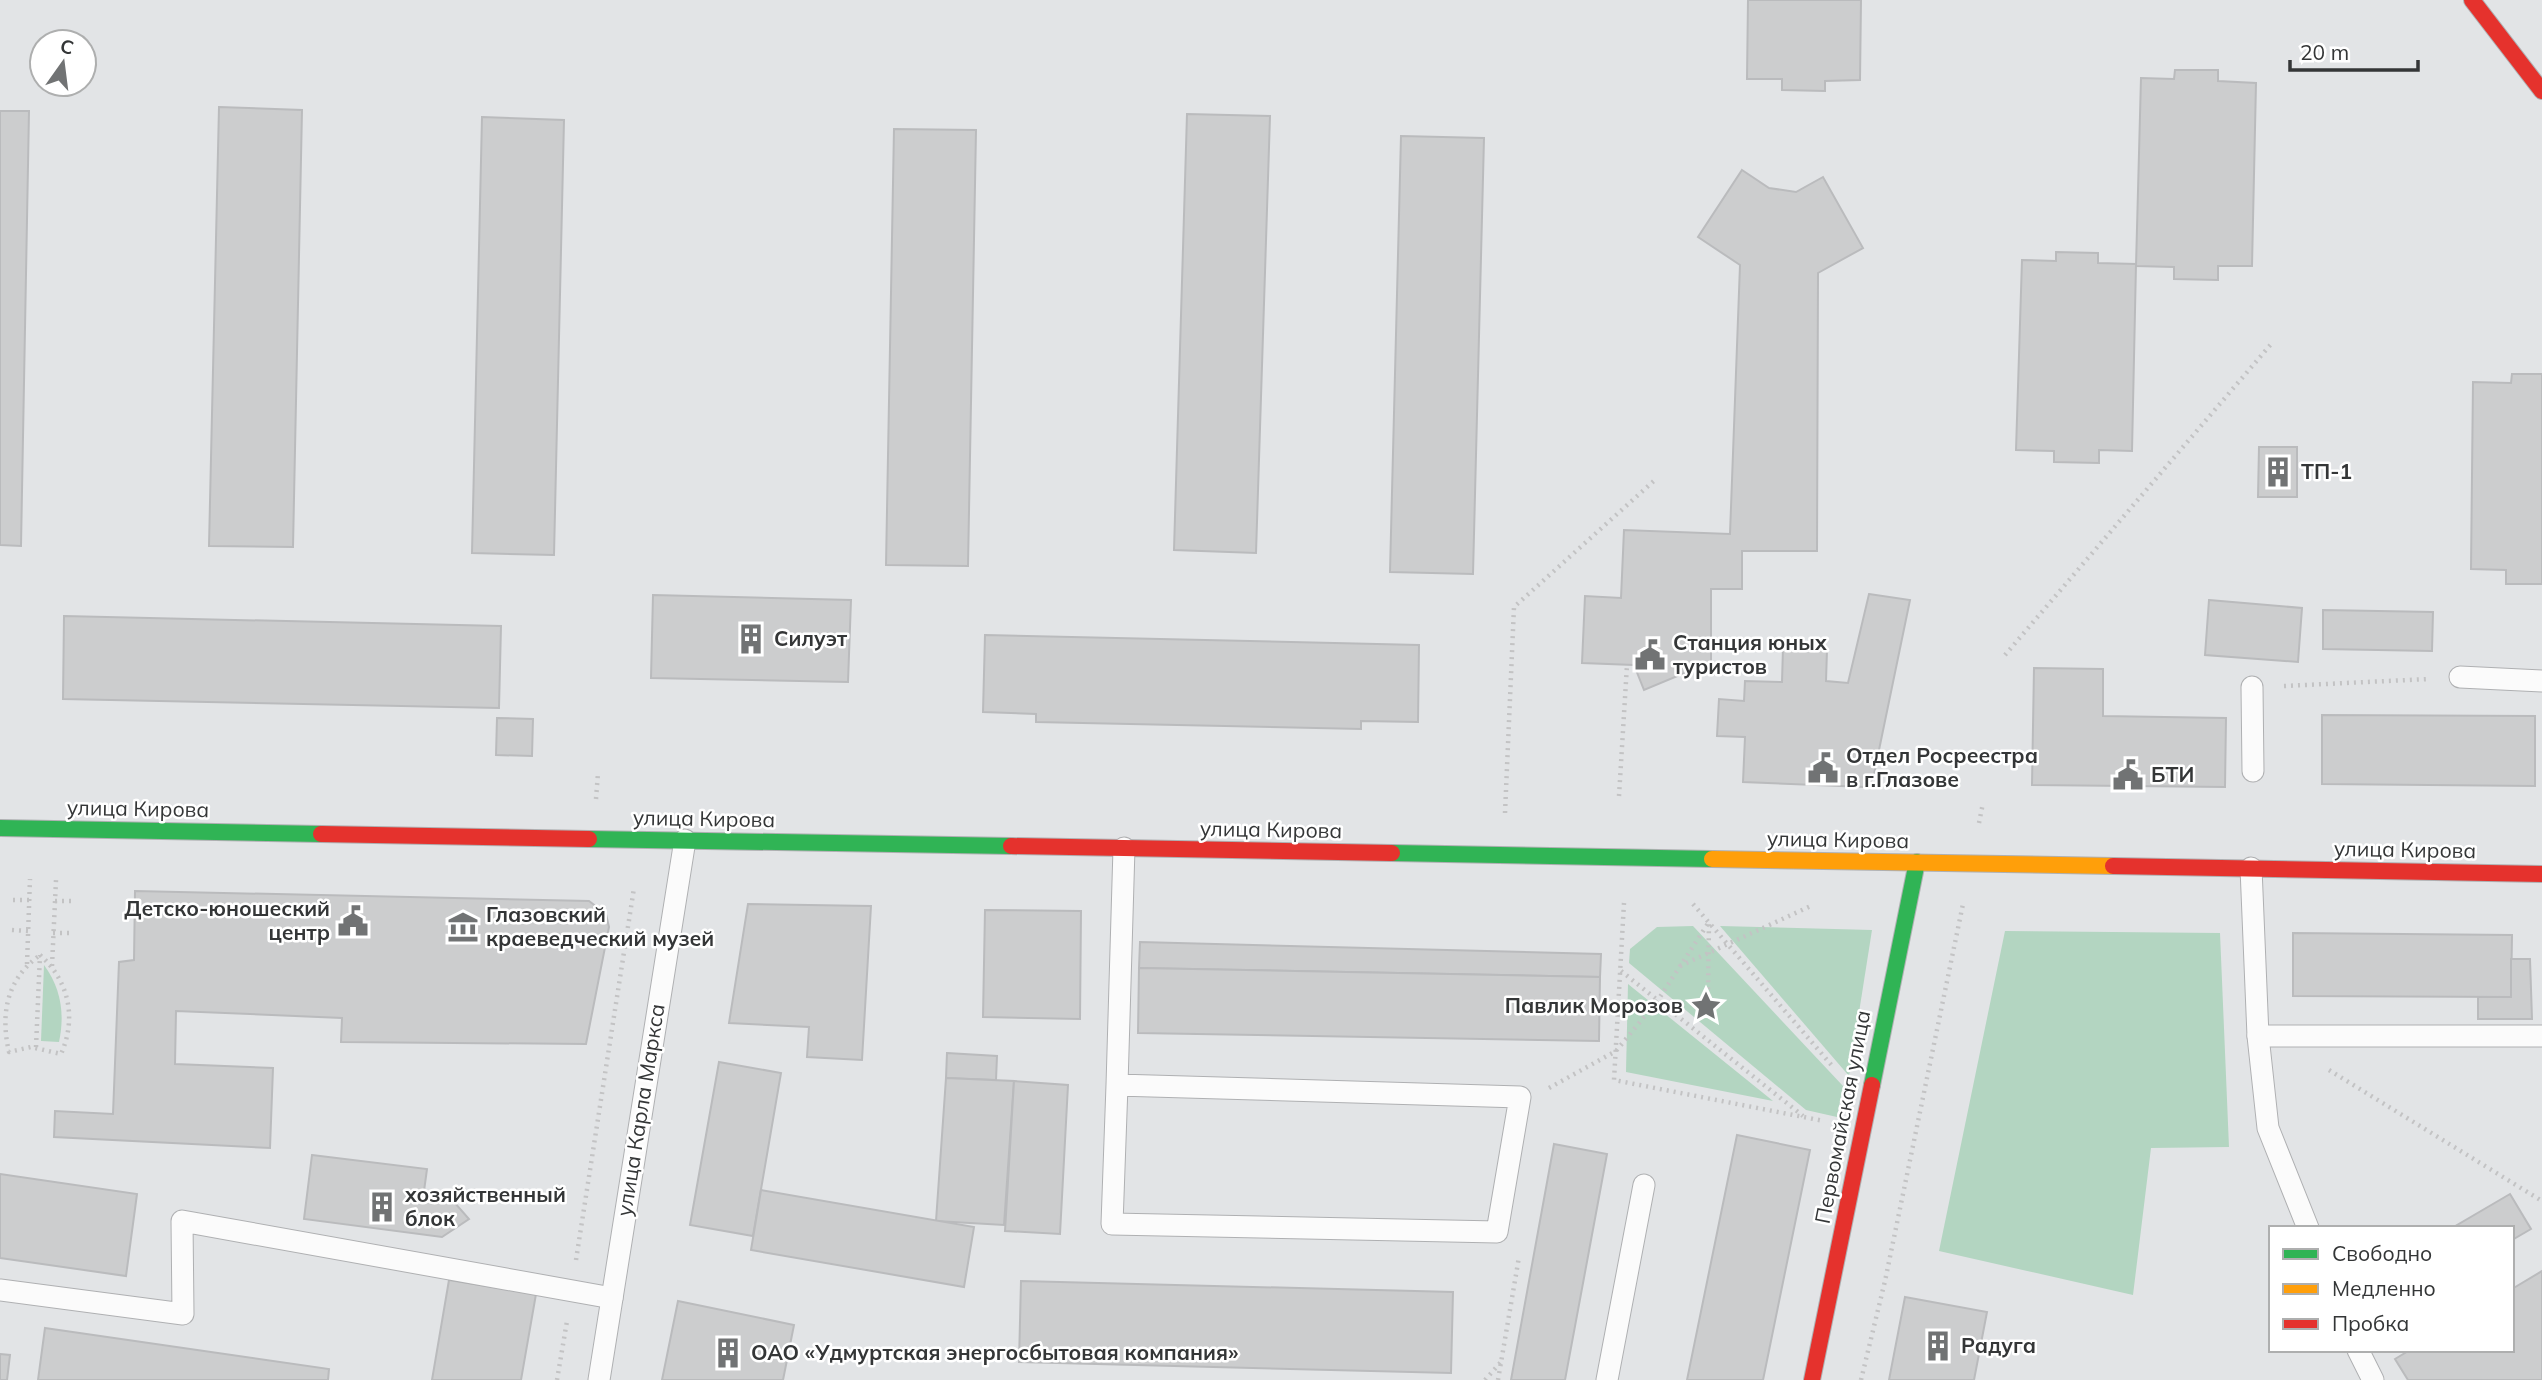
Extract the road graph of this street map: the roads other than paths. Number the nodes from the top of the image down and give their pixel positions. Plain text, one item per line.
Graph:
1 (2472, 0) edge
2 (2542, 90) edge
3 (2460, 677) road end
4 (2542, 681) edge
5 (2252, 688) road end
6 (2253, 771) dead end
7 (0, 828) edge
8 (685, 840) junction
9 (1124, 848) junction
10 (1917, 862) junction
11 (2251, 868) junction
12 (2542, 874) edge
13 (2258, 1036) junction
14 (2542, 1036) edge
15 (1117, 1085) junction
16 (1644, 1185) dead end
17 (2307, 1226) edge
18 (0, 1290) edge
19 (612, 1298) junction
20 (2359, 1352) edge
21 (599, 1380) edge
22 (1608, 1380) edge
23 (1812, 1380) edge
24 (2373, 1380) edge

1 - 2 main road
3 - 4 lane
5 - 6 lane
7 - 8 main road, улица Кирова
8 - 9 main road, улица Кирова
8 - 19 lane, улица Карла Маркса
9 - 10 main road, улица Кирова
9 - 15 lane
10 - 11 main road, улица Кирова
10 - 23 main road, Первомайская улица
11 - 12 main road, улица Кирова
11 - 13 lane
13 - 14 lane
13 - 17 lane
15 - 15 lane
16 - 22 lane
18 - 19 lane
19 - 21 lane, улица Карла Маркса
20 - 24 lane

